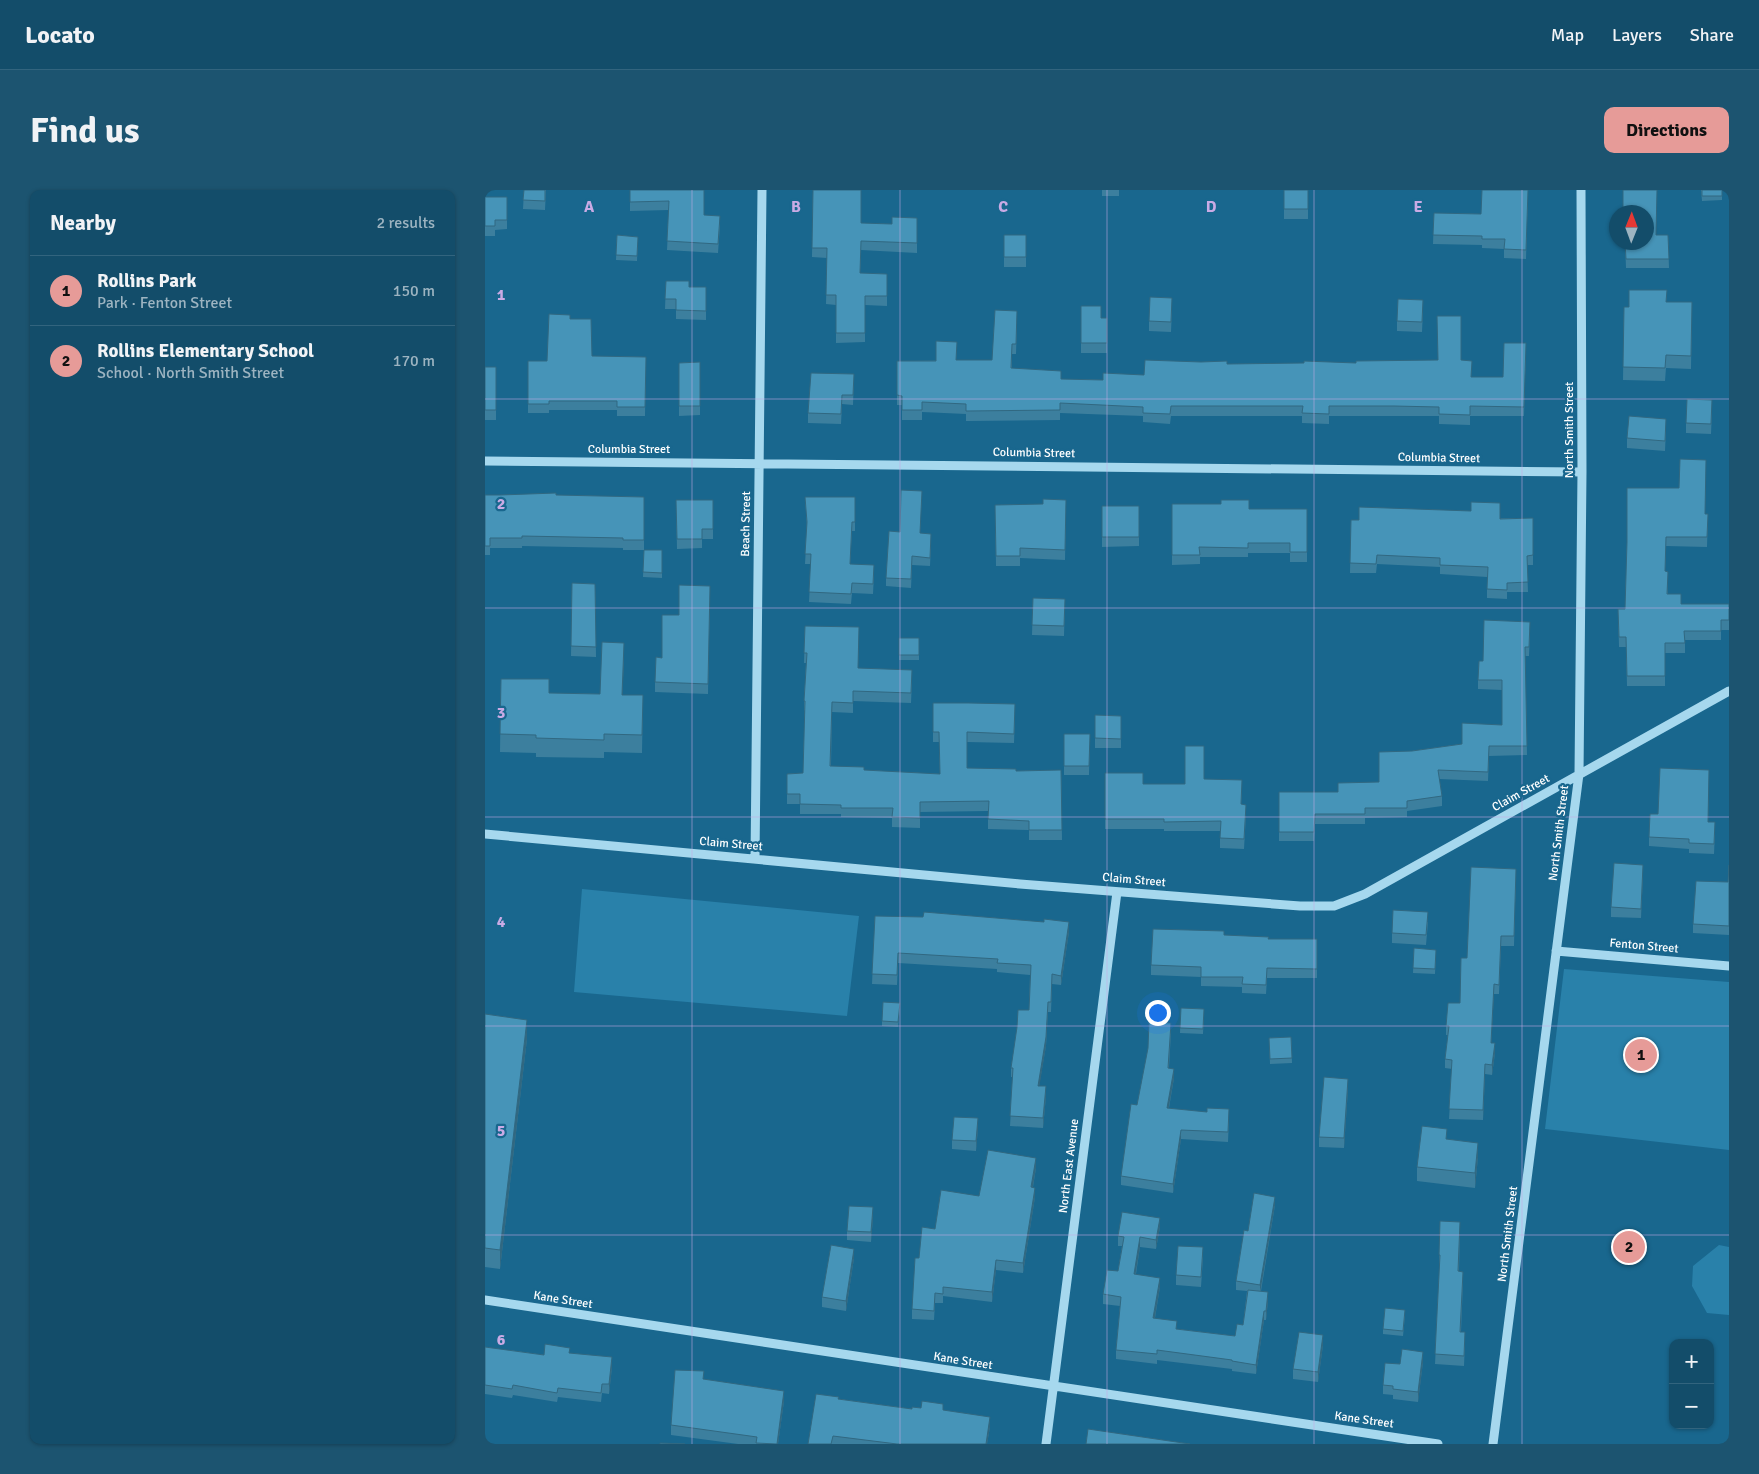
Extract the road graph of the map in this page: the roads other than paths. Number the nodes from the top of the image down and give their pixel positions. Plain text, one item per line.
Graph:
1 (762, 190) edge
2 (1581, 190) edge
3 (485, 461) edge
4 (759, 463) junction
5 (1582, 472) junction
6 (1729, 691) edge
7 (1579, 774) junction
8 (485, 834) edge
9 (755, 859) junction
10 (1117, 892) junction
11 (1557, 951) junction
12 (1729, 966) edge
13 (485, 1300) edge
14 (1053, 1387) junction
15 (1046, 1444) edge
16 (1438, 1444) edge
17 (1493, 1444) edge

1 - 4 street, Beach Street
2 - 5 street, North Smith Street
3 - 4 street, Columbia Street
4 - 5 street, Columbia Street
4 - 9 street, Beach Street
5 - 7 street, North Smith Street
6 - 7 street, Claim Street
7 - 10 street, Claim Street
7 - 11 street, North Smith Street
8 - 9 street, Claim Street
9 - 10 street, Claim Street
10 - 14 street, North East Avenue
11 - 12 street, Fenton Street
11 - 17 street, North Smith Street
13 - 14 street, Kane Street
14 - 15 street, North East Avenue
14 - 16 street, Kane Street

